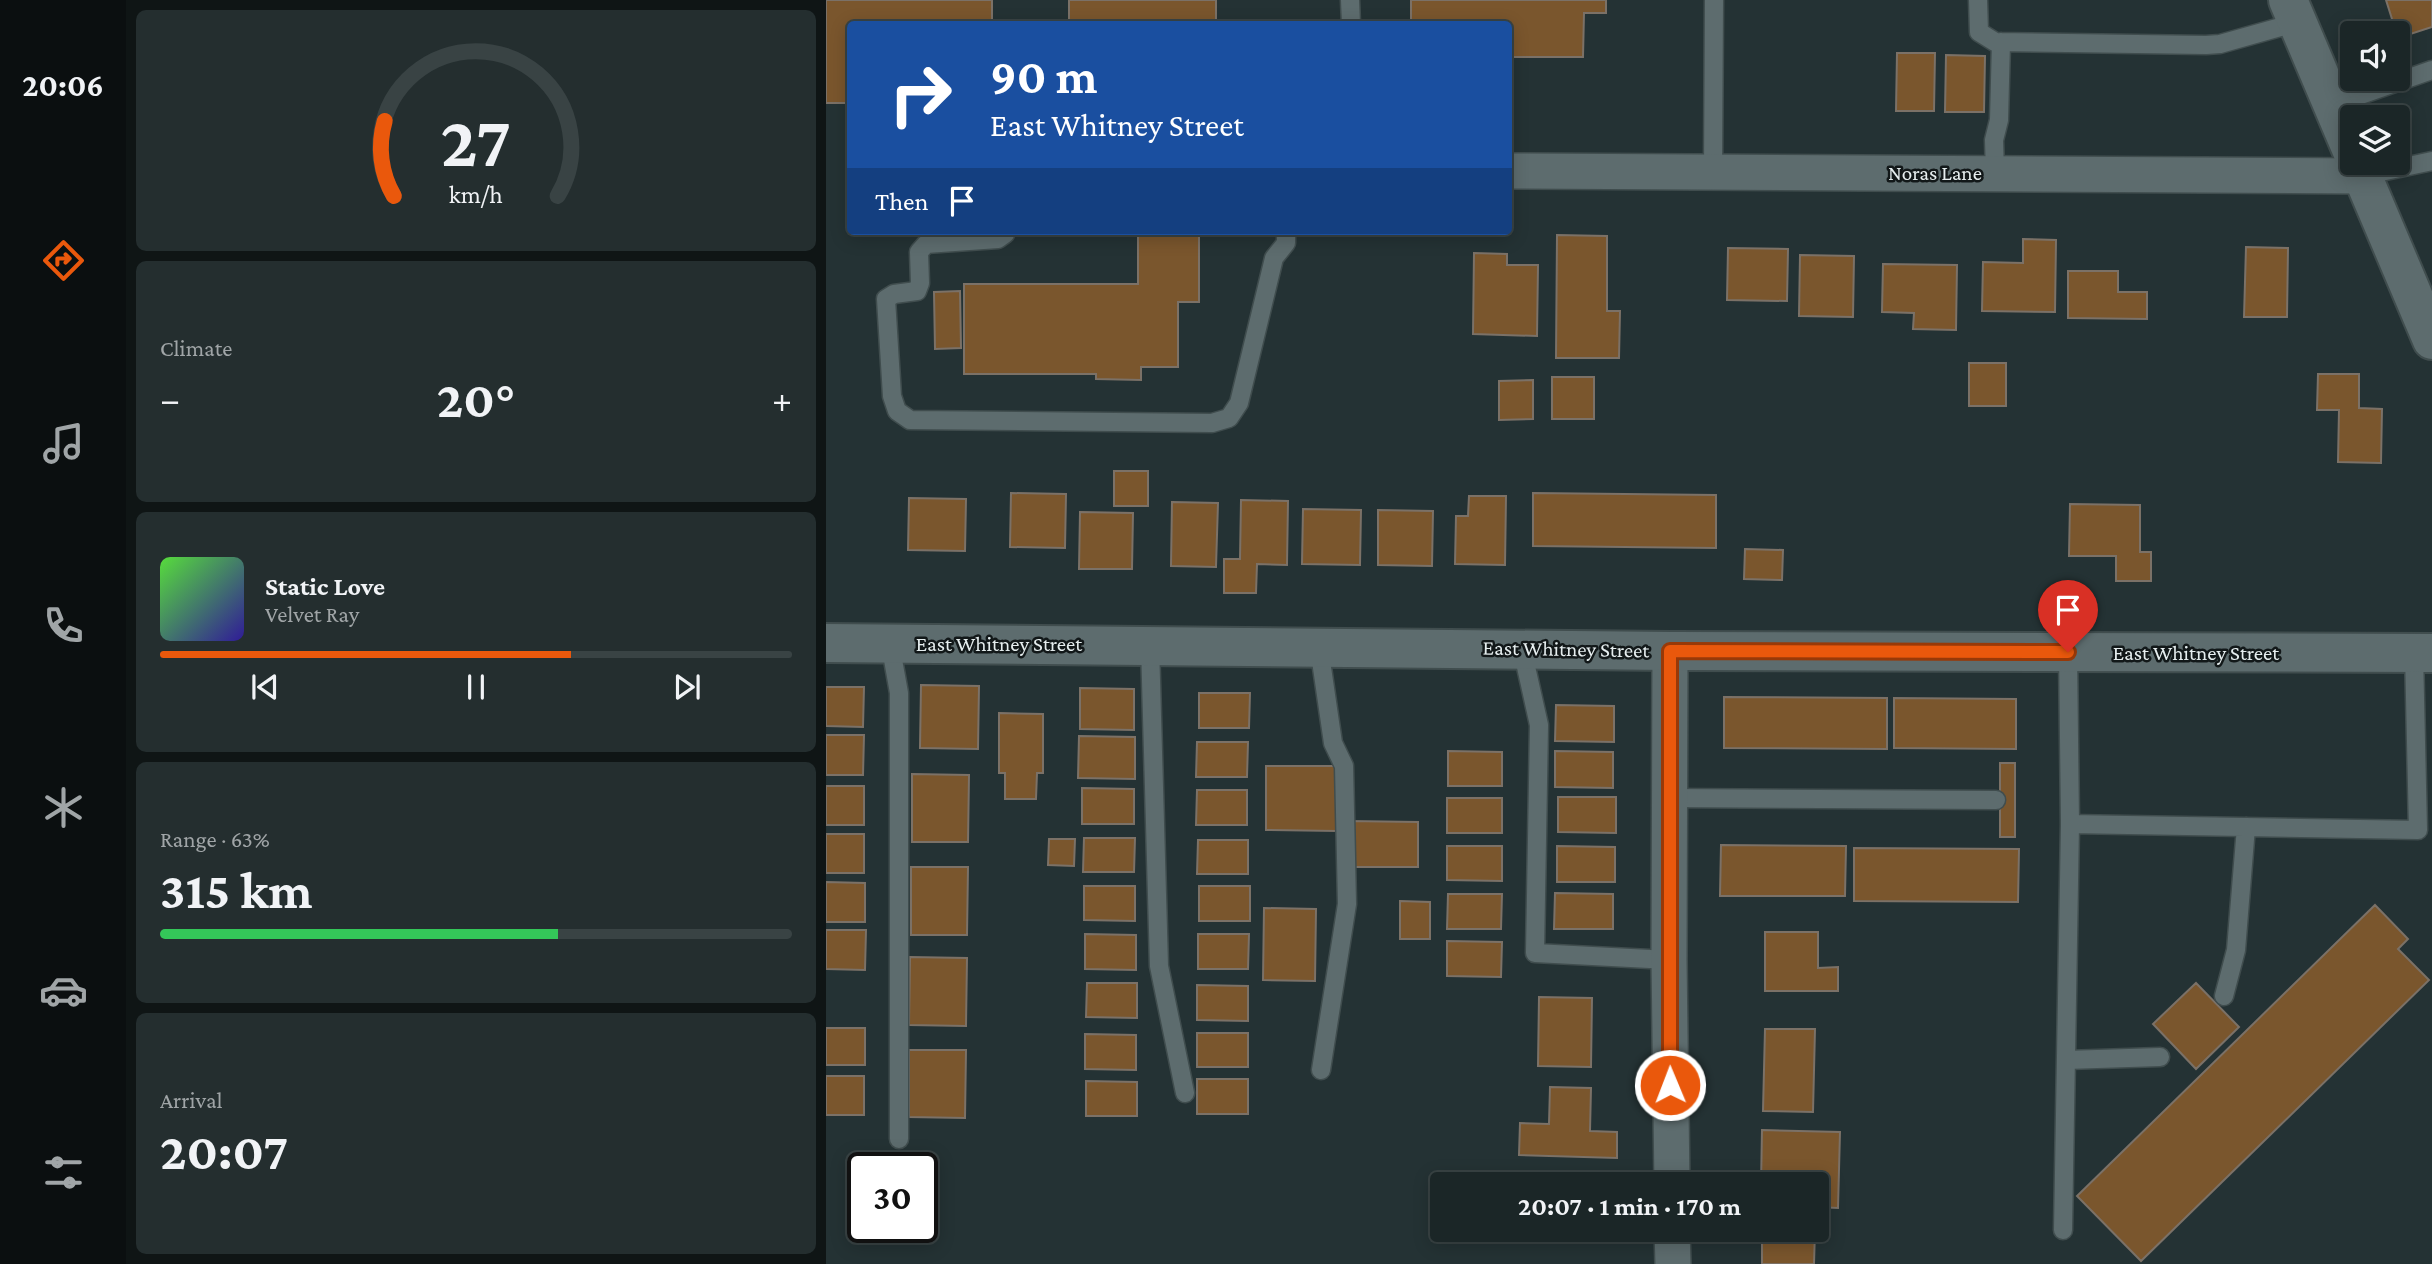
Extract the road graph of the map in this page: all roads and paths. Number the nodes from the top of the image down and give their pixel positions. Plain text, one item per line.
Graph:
1 (1350, 0) edge
2 (1714, 0) edge
3 (1978, 0) edge
4 (2293, 11) edge
5 (1351, 21) edge
6 (2001, 42) junction
7 (2432, 70) edge
8 (2333, 105) junction
9 (2340, 122) edge
10 (2432, 161) edge
11 (2410, 162) edge
12 (2340, 163) edge
13 (1512, 171) edge
14 (1713, 172) junction
15 (1995, 173) junction
16 (2362, 175) edge
17 (1004, 235) edge
18 (1286, 235) edge
19 (2432, 340) edge
20 (826, 643) edge
21 (890, 643) junction
22 (1150, 645) junction
23 (1319, 647) junction
24 (1522, 649) junction
25 (1670, 651) junction
26 (2068, 652) junction
27 (2423, 653) edge
28 (1669, 798) junction
29 (1996, 800) dead end
30 (2070, 824) junction
31 (2246, 827) junction
32 (1669, 960) junction
33 (2224, 996) dead end
34 (2160, 1057) dead end
35 (2066, 1060) junction
36 (1321, 1070) dead end
37 (1185, 1093) dead end
38 (899, 1139) dead end
39 (1672, 1172) edge
40 (2063, 1230) dead end
41 (1672, 1242) edge
42 (1672, 1264) edge

1 - 5 lane
2 - 14 lane
3 - 6 lane
4 - 6 lane
4 - 8 street
6 - 15 lane
7 - 8 lane
8 - 9 street
10 - 11 lane
12 - 15 street, Noras Lane
13 - 14 street, Noras Lane
14 - 15 street, Noras Lane
16 - 19 street
17 - 18 lane
20 - 21 street, East Whitney Street
21 - 22 street, East Whitney Street
21 - 38 lane
22 - 23 street, East Whitney Street
22 - 37 lane
23 - 24 street, East Whitney Street
23 - 36 lane
24 - 25 street, East Whitney Street
24 - 32 lane
25 - 26 street, East Whitney Street
25 - 28 street
26 - 27 street, East Whitney Street
26 - 30 lane
27 - 31 lane
28 - 29 lane
28 - 32 street
30 - 31 lane
30 - 35 lane
31 - 33 lane
32 - 39 street
34 - 35 lane
35 - 40 lane
41 - 42 street

